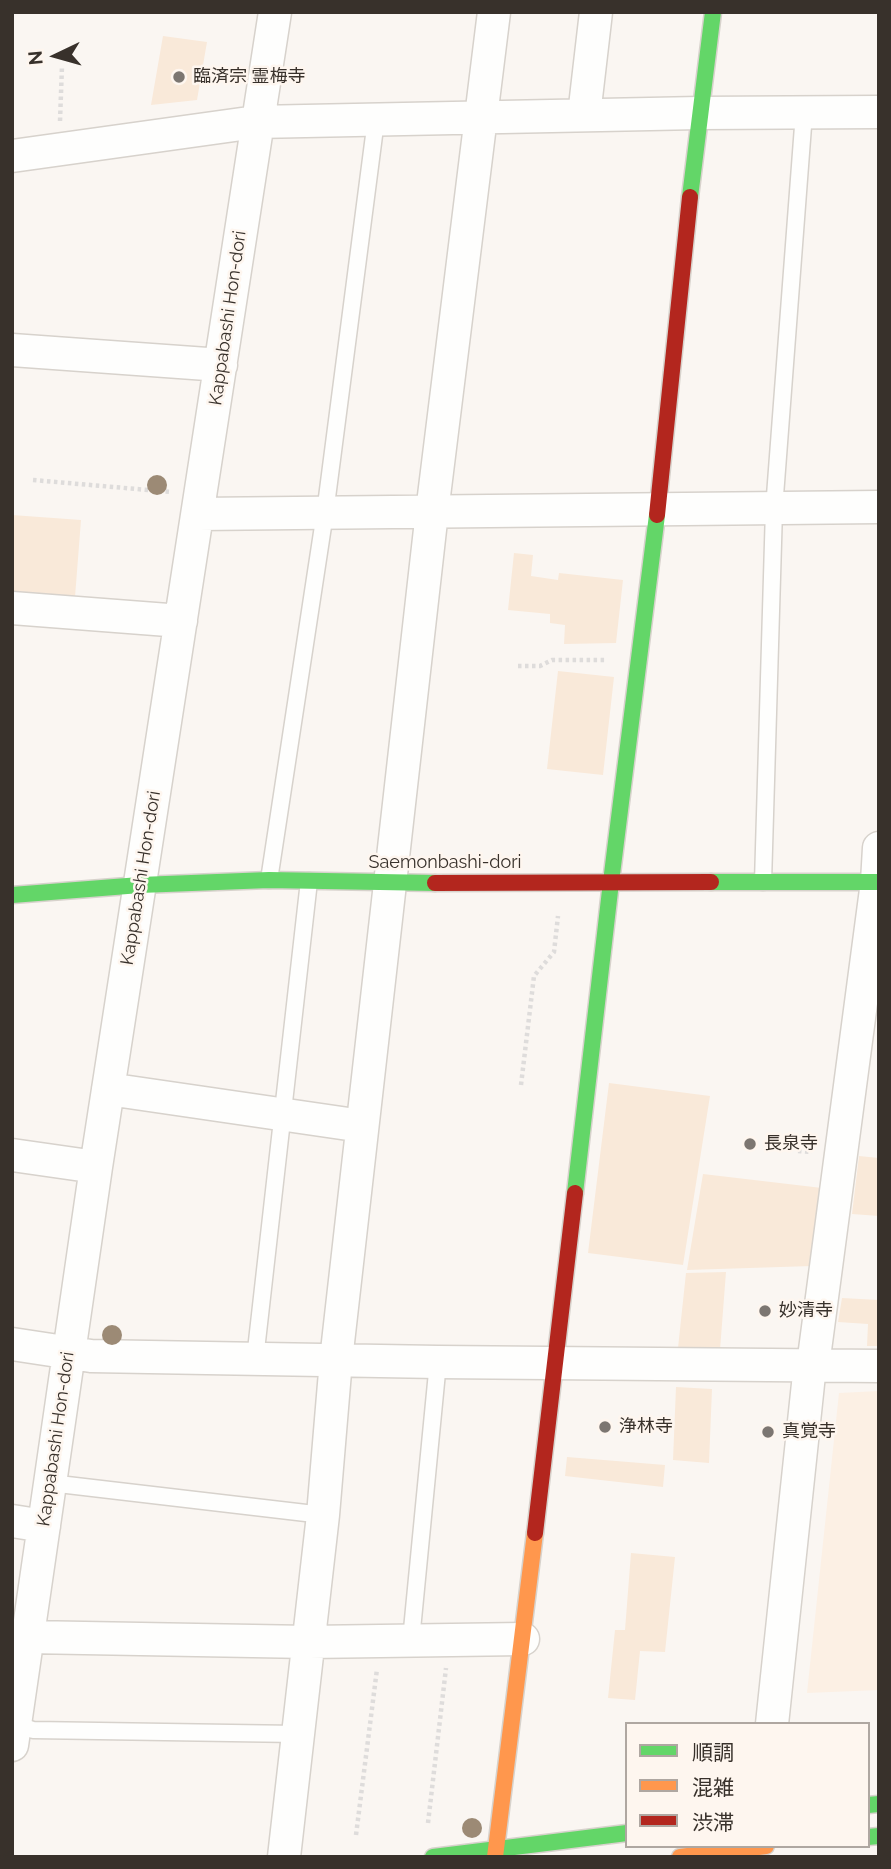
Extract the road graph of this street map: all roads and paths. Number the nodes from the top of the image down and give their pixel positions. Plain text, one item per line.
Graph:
1 (275, 12) edge
2 (494, 12) edge
3 (596, 12) edge
4 (713, 12) edge
5 (62, 66) dead end
6 (879, 112) edge
7 (699, 113) junction
8 (804, 113) junction
9 (584, 115) junction
10 (482, 118) junction
11 (376, 120) junction
12 (256, 122) junction
13 (60, 130) dead end
14 (12, 156) edge
15 (12, 350) edge
16 (221, 365) junction
17 (33, 480) dead end
18 (175, 492) dead end
19 (879, 508) edge
20 (774, 509) junction
21 (658, 510) junction
22 (325, 513) junction
23 (432, 513) junction
24 (198, 514) junction
25 (12, 608) edge
26 (181, 621) junction
27 (639, 659) junction
28 (518, 666) dead end
29 (879, 848) edge
30 (270, 880) junction
31 (309, 881) junction
32 (611, 882) junction
33 (763, 882) junction
34 (878, 882) edge
35 (390, 883) junction
36 (140, 885) junction
37 (12, 895) edge
38 (558, 909) dead end
39 (521, 1085) dead end
40 (108, 1089) junction
41 (283, 1115) junction
42 (362, 1126) junction
43 (12, 1155) edge
44 (96, 1167) junction
45 (12, 1344) edge
46 (68, 1354) junction
47 (255, 1359) junction
48 (336, 1360) junction
49 (438, 1362) junction
50 (556, 1362) junction
51 (811, 1365) junction
52 (879, 1366) edge
53 (50, 1483) junction
54 (323, 1515) junction
55 (12, 1521) edge
56 (44, 1526) junction
57 (28, 1637) junction
58 (523, 1639) junction
59 (411, 1640) junction
60 (449, 1640) junction
61 (380, 1641) junction
62 (309, 1642) junction
63 (772, 1722) edge
64 (13, 1731) edge
65 (297, 1734) junction
66 (427, 1827) dead end
67 (625, 1833) edge
68 (356, 1835) dead end
69 (750, 1848) edge
70 (495, 1853) edge
71 (284, 1857) edge
72 (433, 1857) edge
73 (680, 1857) edge

1 - 12 street, Kappabashi Hon-dori
2 - 10 street
3 - 9 street
4 - 7 street
5 - 13 path
6 - 8 street
7 - 8 street
7 - 9 street
7 - 21 street
8 - 20 lane
9 - 10 street
10 - 11 street
10 - 23 street
11 - 12 street
11 - 22 lane
12 - 14 street
12 - 16 street, Kappabashi Hon-dori
15 - 16 street
16 - 24 street, Kappabashi Hon-dori
17 - 18 path
19 - 20 street
20 - 21 street
20 - 33 lane
21 - 23 street
21 - 27 street
22 - 23 street
22 - 24 street
22 - 30 lane
23 - 35 street
24 - 26 street, Kappabashi Hon-dori
25 - 26 street
26 - 36 street, Kappabashi Hon-dori
27 - 28 path
27 - 32 street
29 - 34 street
30 - 31 street, Saemonbashi-dori
30 - 36 street, Saemonbashi-dori
31 - 35 street, Saemonbashi-dori
31 - 41 lane
32 - 33 street, Saemonbashi-dori
32 - 35 street, Saemonbashi-dori
32 - 50 street
33 - 34 street, Saemonbashi-dori
34 - 51 street
35 - 42 street
36 - 37 street, Saemonbashi-dori
36 - 40 street, Kappabashi Hon-dori
38 - 39 path
40 - 41 street
40 - 44 street, Kappabashi Hon-dori
41 - 42 street
41 - 47 lane
42 - 48 street
43 - 44 street
44 - 46 street, Kappabashi Hon-dori
45 - 46 street
46 - 47 street
46 - 53 street, Kappabashi Hon-dori
47 - 48 street
48 - 49 street
48 - 54 street
49 - 50 street
49 - 59 lane
50 - 51 street
50 - 58 street
51 - 52 street
51 - 63 street
53 - 54 lane
53 - 56 street, Kappabashi Hon-dori
54 - 62 street
55 - 56 street
56 - 57 street, Kappabashi Hon-dori
57 - 62 street
57 - 64 street, Kappabashi Hon-dori
58 - 60 street
58 - 70 street
59 - 60 street
59 - 61 street
60 - 66 path
61 - 62 street
61 - 68 path
62 - 65 street
64 - 65 lane
65 - 71 street
67 - 70 street
69 - 73 street
70 - 72 street

